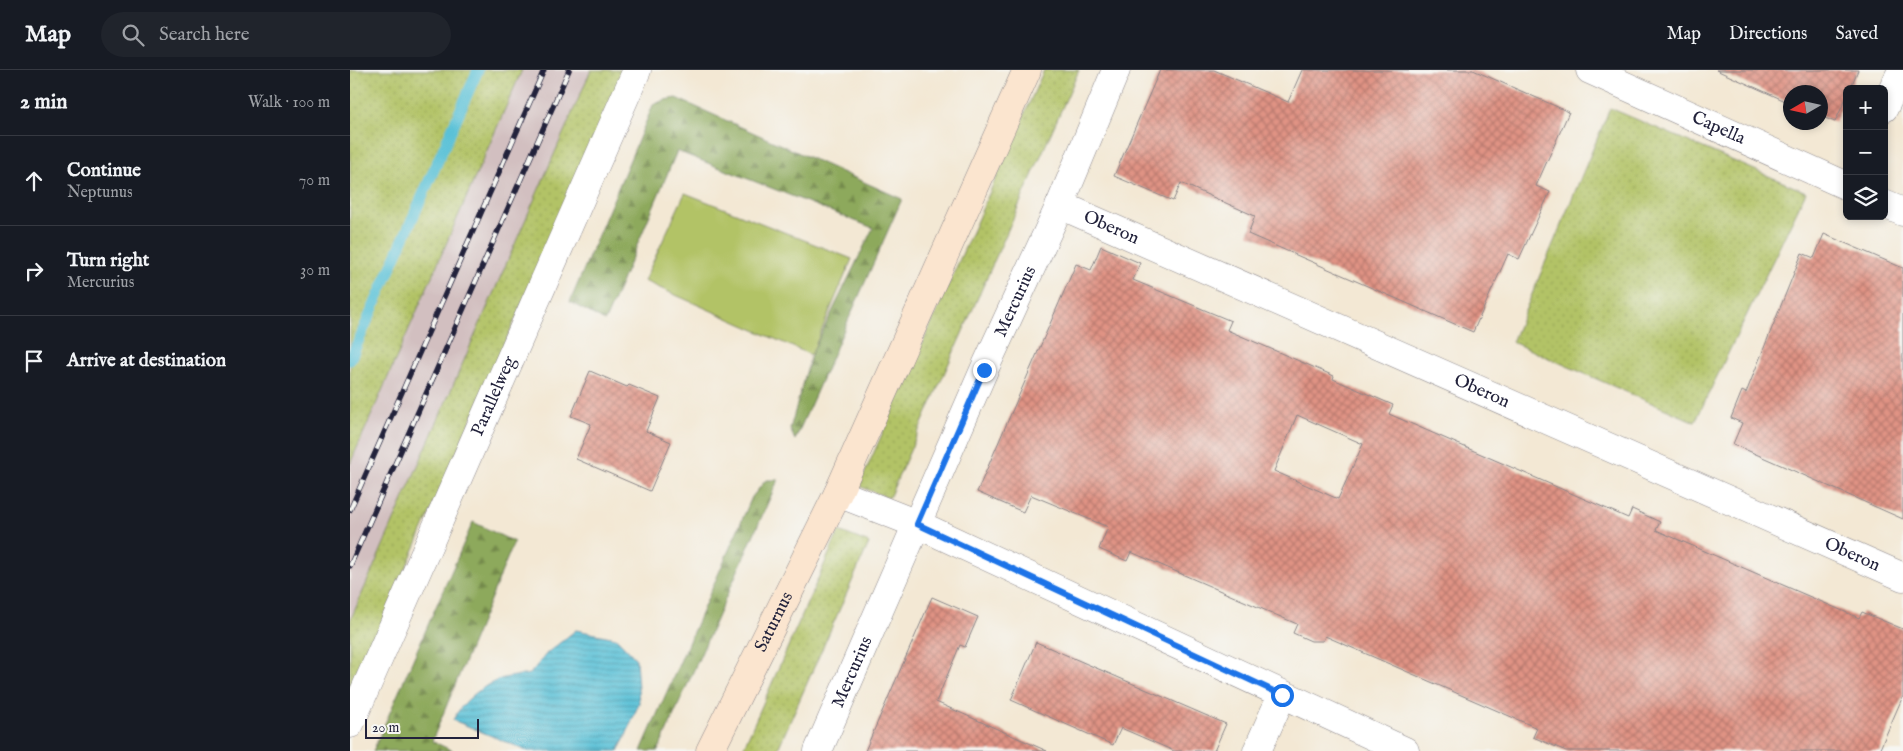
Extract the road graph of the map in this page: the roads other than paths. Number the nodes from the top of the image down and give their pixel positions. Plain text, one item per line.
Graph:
1 (637, 70) edge
2 (1027, 70) edge
3 (1116, 70) edge
4 (1590, 70) edge
5 (1902, 70) edge
6 (1888, 100) edge
7 (1843, 184) edge
8 (1060, 205) junction
9 (1888, 206) edge
10 (1903, 212) edge
11 (838, 493) junction
12 (917, 524) junction
13 (1903, 577) edge
14 (1282, 695) junction
15 (350, 724) edge
16 (710, 751) edge
17 (818, 751) edge
18 (1257, 751) edge
19 (1405, 751) edge

1 - 15 street, Parallelweg
2 - 11 street
3 - 8 street, Mercurius
4 - 7 street, Capella
5 - 6 street
8 - 12 street, Mercurius
8 - 13 street, Oberon
9 - 10 street
11 - 12 street
11 - 16 street, Saturnus
12 - 14 street
12 - 17 street, Mercurius
14 - 18 street
14 - 19 street

